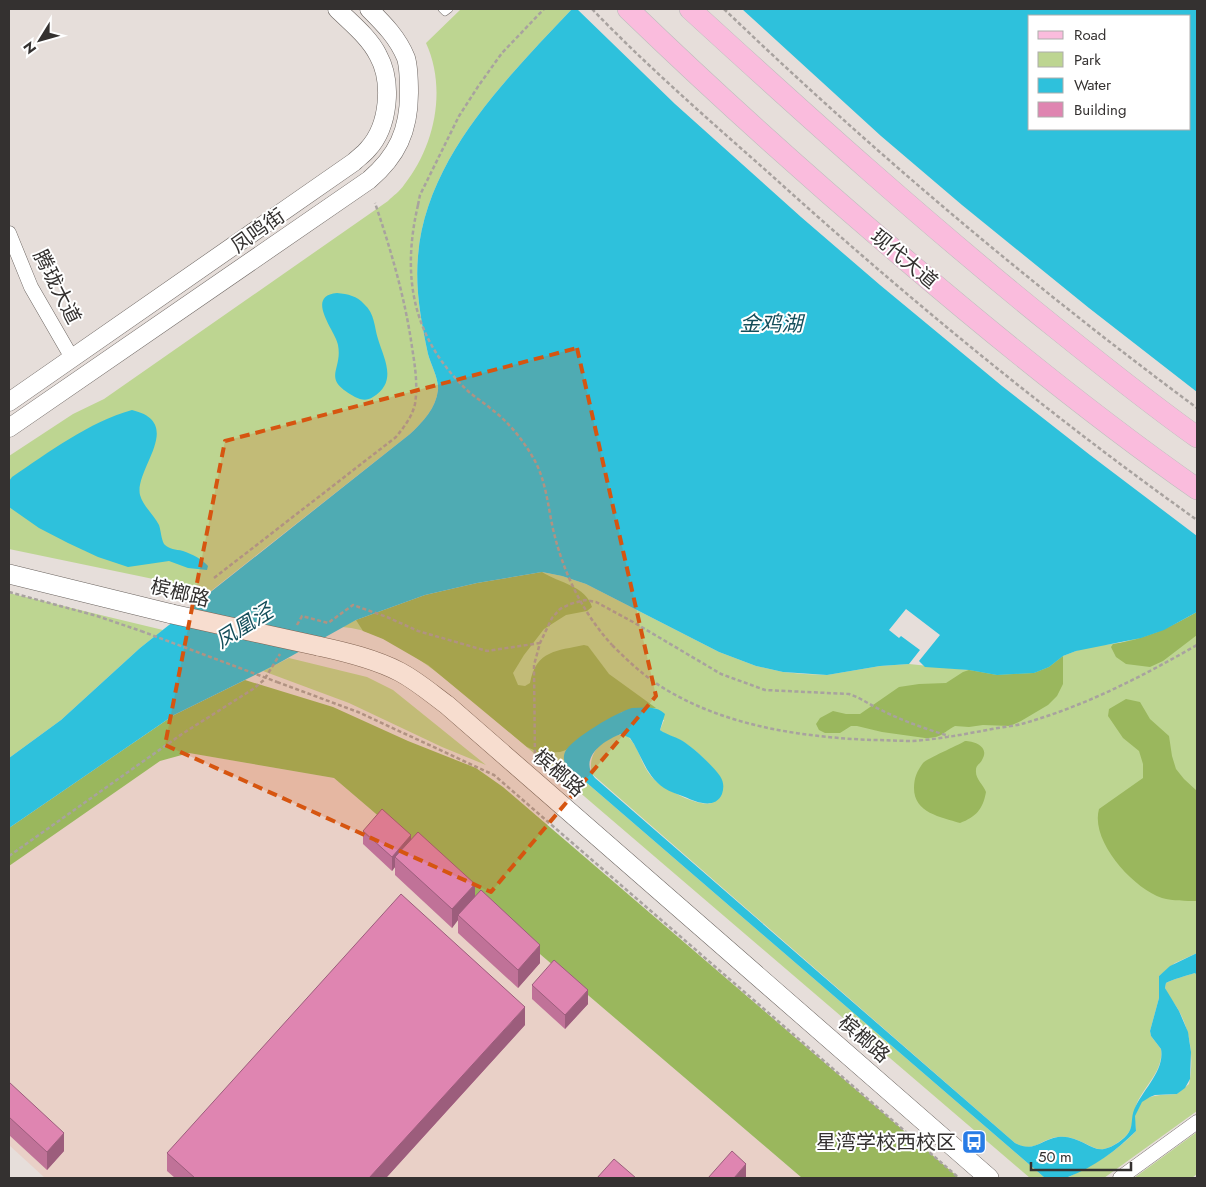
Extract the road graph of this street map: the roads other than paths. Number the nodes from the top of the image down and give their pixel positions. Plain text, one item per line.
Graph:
1 (337, 9) edge
2 (369, 9) edge
3 (442, 9) edge
4 (449, 9) edge
5 (628, 9) edge
6 (690, 9) edge
7 (9, 233) edge
8 (72, 358) junction
9 (9, 402) edge
10 (9, 428) edge
11 (1197, 437) edge
12 (1197, 489) edge
13 (9, 574) edge
14 (1197, 1122) edge
15 (989, 1178) edge
16 (1120, 1178) edge

1 - 8 street, 凤鸣街
2 - 10 street, 凤鸣街
3 - 4 lane
5 - 12 main road, 现代大道
6 - 11 main road
7 - 8 street, 腾珑大道
8 - 9 street, 凤鸣街
13 - 15 main road, 槟榔路, bridge
14 - 16 street

